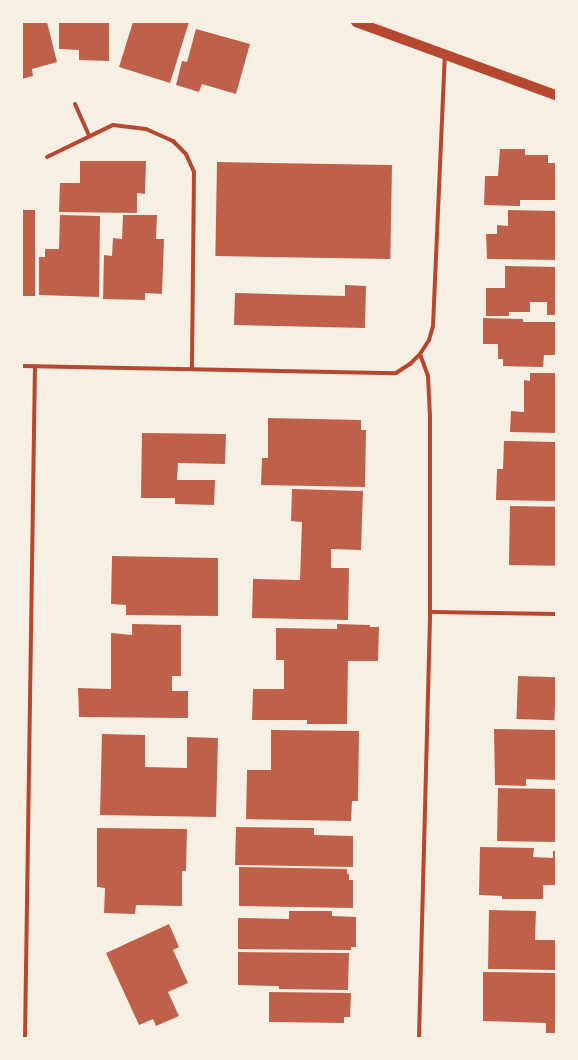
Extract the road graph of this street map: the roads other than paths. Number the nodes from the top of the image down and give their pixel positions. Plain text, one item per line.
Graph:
1 (356, 22) edge
2 (445, 54) junction
3 (556, 95) edge
4 (75, 104) dead end
5 (89, 136) junction
6 (46, 157) dead end
7 (420, 354) junction
8 (22, 366) edge
9 (35, 366) junction
10 (192, 368) junction
11 (430, 612) junction
12 (556, 614) edge
13 (25, 1038) edge
14 (419, 1038) edge

1 - 2 main road
2 - 3 main road
2 - 7 street
4 - 5 street
5 - 6 street
5 - 10 street
7 - 10 street
7 - 11 street
8 - 9 street
9 - 10 street
9 - 13 street
11 - 12 street
11 - 14 street

